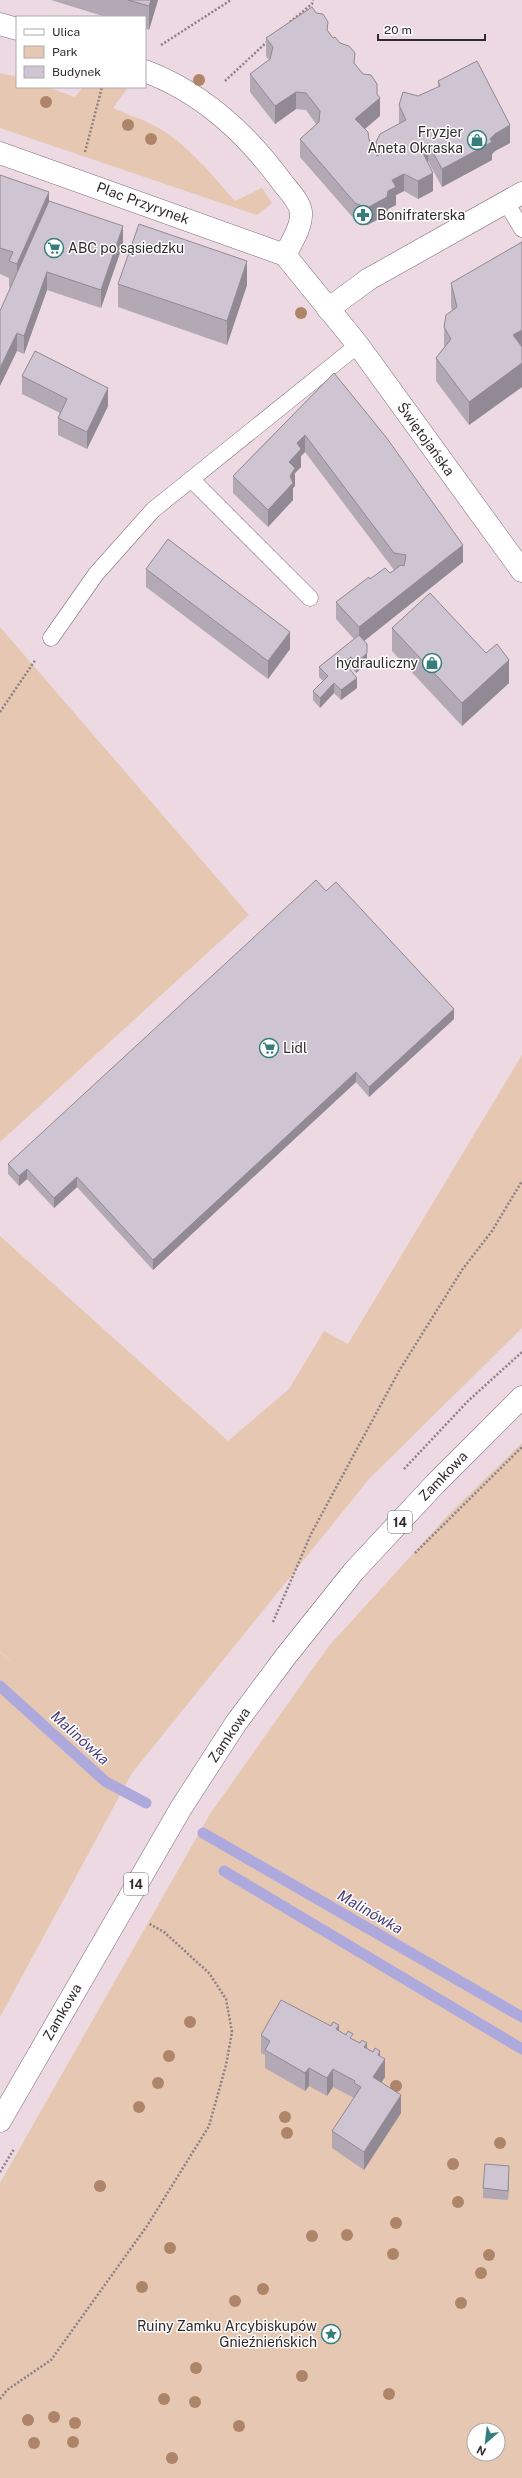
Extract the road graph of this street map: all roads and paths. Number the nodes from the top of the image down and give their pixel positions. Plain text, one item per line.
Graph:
1 (231, 0) edge
2 (313, 0) edge
3 (0, 24) edge
4 (288, 24) edge
5 (16, 29) edge
6 (270, 40) edge
7 (158, 46) dead end
8 (146, 71) edge
9 (102, 88) edge
10 (206, 103) junction
11 (0, 153) edge
12 (82, 160) dead end
13 (514, 198) edge
14 (522, 229) edge
15 (285, 255) junction
16 (328, 309) junction
17 (358, 346) junction
18 (190, 479) junction
19 (518, 559) edge
20 (310, 598) dead end
21 (51, 638) joint
22 (0, 712) edge
23 (522, 1181) edge
24 (522, 1397) edge
25 (522, 1447) edge
26 (410, 1558) dead end
27 (272, 1625) dead end
28 (123, 1907) junction
29 (0, 2121) edge
30 (16, 2145) dead end
31 (0, 2172) edge
32 (0, 2399) edge

1 - 7 path
2 - 4 path
3 - 5 street
6 - 10 path
8 - 10 street
9 - 12 path
10 - 15 street
11 - 15 street, Plac Przyrynek
13 - 14 lane
13 - 16 street
15 - 16 street
16 - 17 street, Świętojańska
17 - 18 lane
17 - 19 street, Świętojańska
18 - 20 lane
18 - 21 lane
21 - 22 path
23 - 27 path
24 - 28 street, Zamkowa / 14
25 - 26 path
28 - 29 street, Zamkowa / 14
28 - 32 path
30 - 31 path

